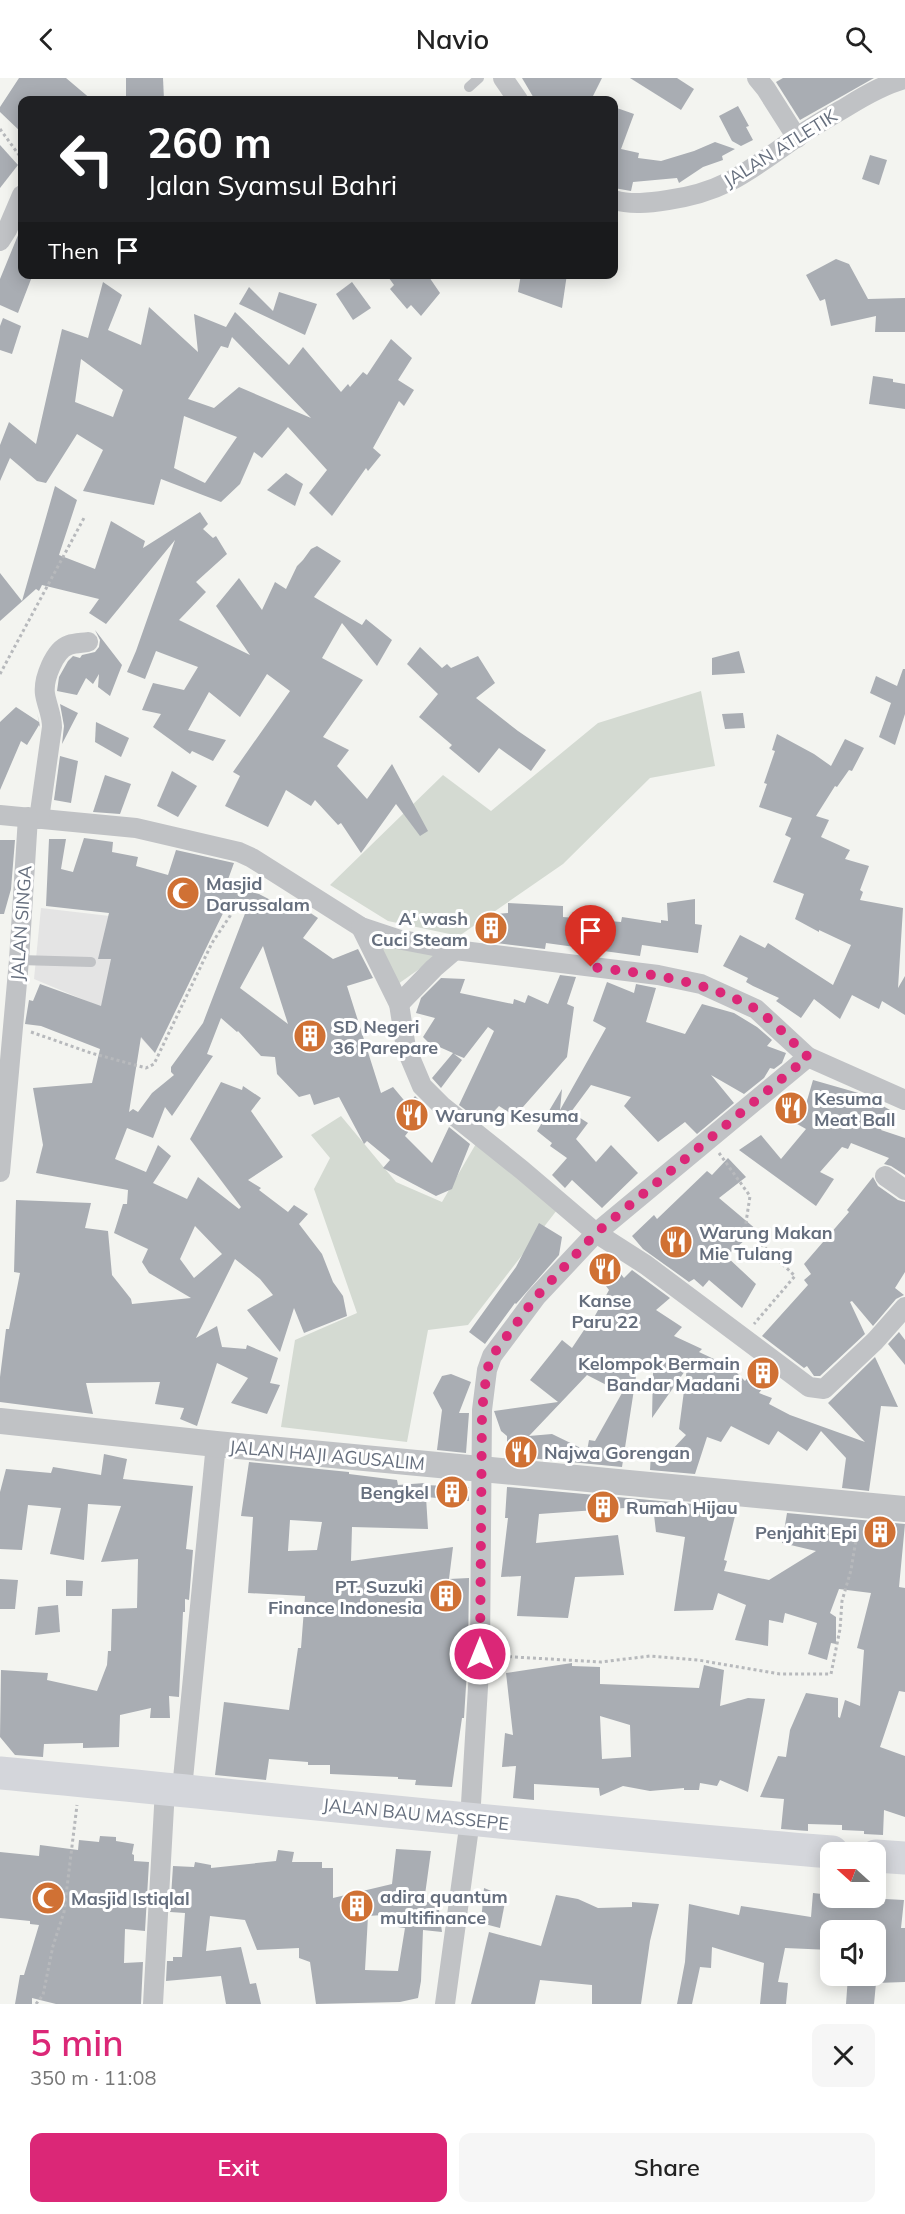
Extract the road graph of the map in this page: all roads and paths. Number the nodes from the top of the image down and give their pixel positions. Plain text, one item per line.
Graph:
1 (479, 78) edge
2 (503, 78) edge
3 (757, 78) edge
4 (905, 79) edge
5 (469, 87) dead end
6 (515, 96) edge
7 (0, 129) edge
8 (797, 138) junction
9 (18, 154) edge
10 (618, 201) edge
11 (18, 204) edge
12 (0, 241) edge
13 (84, 518) dead end
14 (88, 642) dead end
15 (0, 674) edge
16 (0, 815) edge
17 (34, 818) junction
18 (252, 858) junction
19 (361, 927) junction
20 (455, 950) junction
21 (19, 960) junction
22 (91, 962) dead end
23 (399, 1004) junction
24 (12, 1027) junction
25 (808, 1057) junction
26 (4, 1087) edge
27 (905, 1100) edge
28 (709, 1139) junction
29 (0, 1172) edge
30 (885, 1176) dead end
31 (905, 1190) edge
32 (596, 1233) junction
33 (905, 1307) edge
34 (743, 1336) junction
35 (0, 1421) edge
36 (216, 1444) junction
37 (482, 1469) junction
38 (861, 1504) junction
39 (905, 1509) edge
40 (480, 1654) junction
41 (0, 1773) edge
42 (80, 1781) junction
43 (174, 1789) junction
44 (471, 1820) junction
45 (820, 1851) edge
46 (886, 1857) edge
47 (905, 1858) edge
48 (36, 2004) edge
49 (153, 2004) edge
50 (445, 2004) edge

1 - 5 lane
2 - 6 street
3 - 8 street
4 - 8 street, JALAN ATLETIK
7 - 9 path
8 - 10 street, JALAN ATLETIK
11 - 12 street
13 - 15 path
14 - 17 street, JALAN SINGA
16 - 17 street
17 - 18 street
17 - 21 street, JALAN SINGA
18 - 19 street
18 - 24 path
19 - 20 street
19 - 23 street
20 - 23 street
20 - 25 street
21 - 22 lane
21 - 24 street, JALAN SINGA
23 - 32 street
24 - 26 street, JALAN SINGA
25 - 27 street
25 - 28 street
26 - 29 street, JALAN SINGA
28 - 32 street
28 - 34 path
30 - 31 street
32 - 34 street
32 - 37 street
33 - 34 street
35 - 36 street, JALAN HAJI AGUSALIM
36 - 37 street, JALAN HAJI AGUSALIM
36 - 43 street
37 - 38 street, JALAN HAJI AGUSALIM
37 - 40 street
38 - 39 street, JALAN HAJI AGUSALIM
38 - 40 path
40 - 44 street
41 - 42 highway, JALAN BAU MASSEPE
42 - 43 highway, JALAN BAU MASSEPE
42 - 48 path
43 - 44 highway, JALAN BAU MASSEPE
43 - 49 street
44 - 45 highway, JALAN BAU MASSEPE
44 - 50 street
46 - 47 highway

